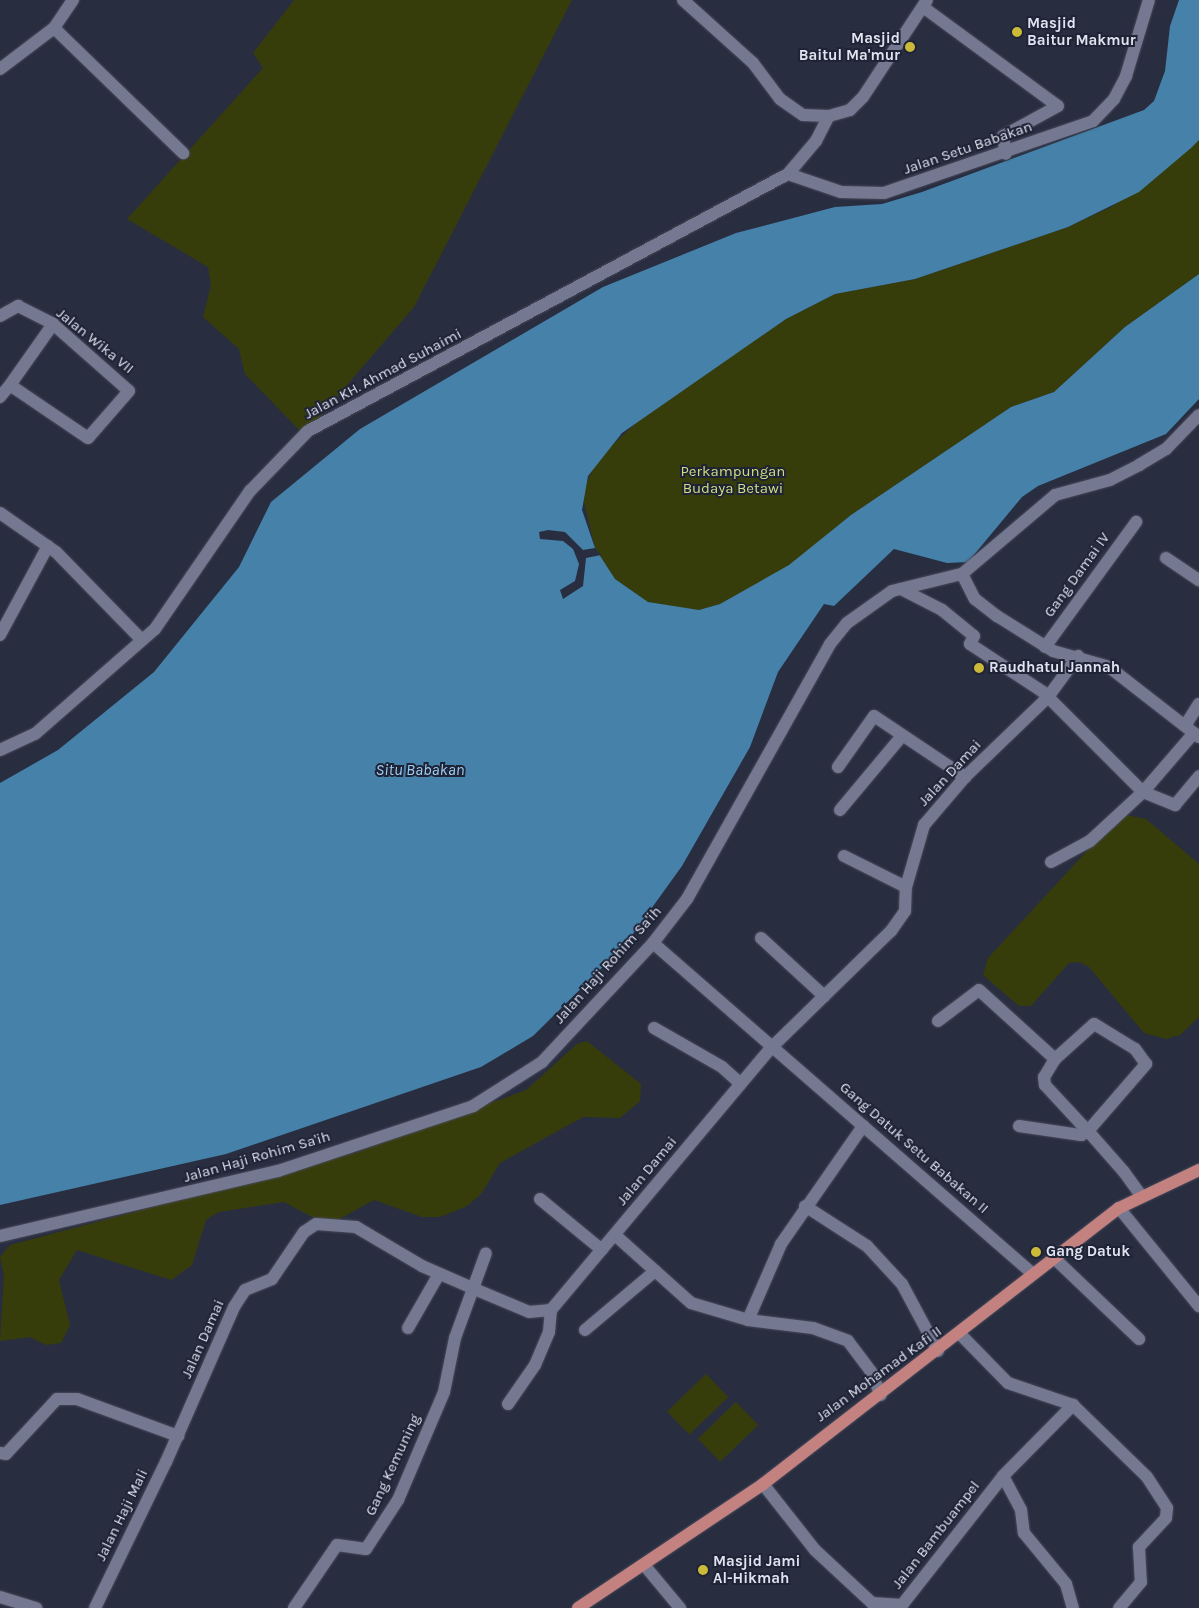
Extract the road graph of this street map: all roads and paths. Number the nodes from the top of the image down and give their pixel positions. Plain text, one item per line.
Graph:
1 (73, 0) edge
2 (683, 0) edge
3 (1149, 0) edge
4 (925, 3) edge
5 (60, 34) junction
6 (0, 69) edge
7 (829, 116) junction
8 (183, 153) dead end
9 (1006, 154) junction
10 (788, 174) junction
11 (0, 316) edge
12 (53, 324) junction
13 (10, 385) junction
14 (0, 397) edge
15 (1199, 415) edge
16 (2, 520) edge
17 (1136, 522) dead end
18 (48, 546) junction
19 (1166, 558) dead end
20 (962, 574) junction
21 (1199, 580) edge
22 (900, 589) junction
23 (0, 635) edge
24 (142, 640) junction
25 (1045, 647) junction
26 (1078, 656) junction
27 (1048, 697) junction
28 (1199, 704) edge
29 (1193, 732) edge
30 (901, 737) junction
31 (0, 750) edge
32 (838, 766) dead end
33 (1199, 776) edge
34 (965, 777) junction
35 (1143, 792) junction
36 (840, 810) dead end
37 (844, 856) dead end
38 (1051, 862) dead end
39 (906, 887) junction
40 (762, 938) dead end
41 (653, 943) junction
42 (824, 996) junction
43 (938, 1021) dead end
44 (654, 1028) dead end
45 (772, 1047) junction
46 (1055, 1059) junction
47 (741, 1084) junction
48 (863, 1126) junction
49 (1019, 1126) dead end
50 (1088, 1131) junction
51 (1199, 1170) edge
52 (1138, 1191) junction
53 (540, 1199) dead end
54 (805, 1206) junction
55 (1119, 1208) junction
56 (615, 1234) junction
57 (0, 1236) edge
58 (602, 1250) junction
59 (486, 1254) dead end
60 (1053, 1257) junction
61 (655, 1271) junction
62 (1030, 1271) junction
63 (439, 1274) junction
64 (472, 1288) junction
65 (1199, 1306) edge
66 (550, 1310) junction
67 (748, 1320) junction
68 (408, 1328) dead end
69 (585, 1330) dead end
70 (961, 1334) junction
71 (1139, 1339) dead end
72 (936, 1347) junction
73 (879, 1391) junction
74 (508, 1404) dead end
75 (1073, 1405) junction
76 (178, 1436) junction
77 (0, 1453) edge
78 (1003, 1476) junction
79 (763, 1484) junction
80 (645, 1566) junction
81 (0, 1597) edge
82 (36, 1608) edge
83 (95, 1608) edge
84 (294, 1608) edge
85 (578, 1608) edge
86 (680, 1608) edge
87 (1074, 1608) edge
88 (1119, 1608) edge

1 - 5 street
2 - 7 street
3 - 9 street, Jalan Setu Babakan
4 - 7 street
4 - 9 street
5 - 6 street
5 - 8 street
7 - 10 street
9 - 10 street, Jalan Setu Babakan
10 - 24 street, Jalan KH. Ahmad Suhaimi
11 - 12 street, Jalan Wika VII
12 - 13 street
12 - 13 street, Jalan Wika VII
13 - 14 street
15 - 20 street, Jalan Haji Rohim Sa'ih
16 - 18 street
17 - 25 street, Gang Damai IV
18 - 23 street
18 - 24 street
19 - 21 street
20 - 22 street, Jalan Haji Rohim Sa'ih
20 - 25 street
22 - 27 street
22 - 41 street, Jalan Haji Rohim Sa'ih
24 - 31 street, Jalan KH. Ahmad Suhaimi
25 - 26 street
26 - 27 street, Jalan Damai
26 - 29 street
27 - 34 street, Jalan Damai
27 - 35 street
28 - 29 street
29 - 35 street
30 - 32 street
30 - 34 street
30 - 36 street
33 - 35 street
34 - 39 street, Jalan Damai
35 - 38 street
37 - 39 street
39 - 42 street, Jalan Damai
40 - 42 street
41 - 45 street, Gang Datuk Setu Babakan II
41 - 57 street, Jalan Haji Rohim Sa'ih
42 - 45 street, Jalan Damai
43 - 46 street
44 - 47 street
45 - 47 street, Jalan Damai
45 - 48 street, Gang Datuk Setu Babakan II
46 - 50 street
46 - 50 street
47 - 56 street, Jalan Damai
48 - 54 street
48 - 62 street, Gang Datuk Setu Babakan II
49 - 50 street
50 - 52 street
51 - 52 main road, Jalan Mohamad Kafi II
52 - 55 main road, Jalan Mohamad Kafi II
53 - 58 street
54 - 67 street
54 - 72 street
55 - 60 main road, Jalan Mohamad Kafi II
55 - 65 street
56 - 58 street, Jalan Damai
56 - 61 street
58 - 66 street, Jalan Damai
59 - 64 street
60 - 62 main road, Jalan Mohamad Kafi II
60 - 71 street
61 - 67 street
61 - 69 street
62 - 70 main road, Jalan Mohamad Kafi II
63 - 64 street, Jalan Damai
63 - 68 street
63 - 76 street, Jalan Damai
64 - 66 street, Jalan Damai
64 - 84 street, Gang Kemuning
66 - 74 street
67 - 73 street
70 - 72 main road, Jalan Mohamad Kafi II
70 - 75 street
72 - 73 main road, Jalan Mohamad Kafi II
73 - 79 main road, Jalan Mohamad Kafi II
75 - 78 street
75 - 88 street
76 - 77 street
76 - 83 street, Jalan Haji Mali
78 - 79 street, Jalan Bambuampel
78 - 87 street
79 - 80 main road, Jalan Mohamad Kafi II
80 - 85 main road, Jalan Mohamad Kafi II
80 - 86 street
81 - 82 street

